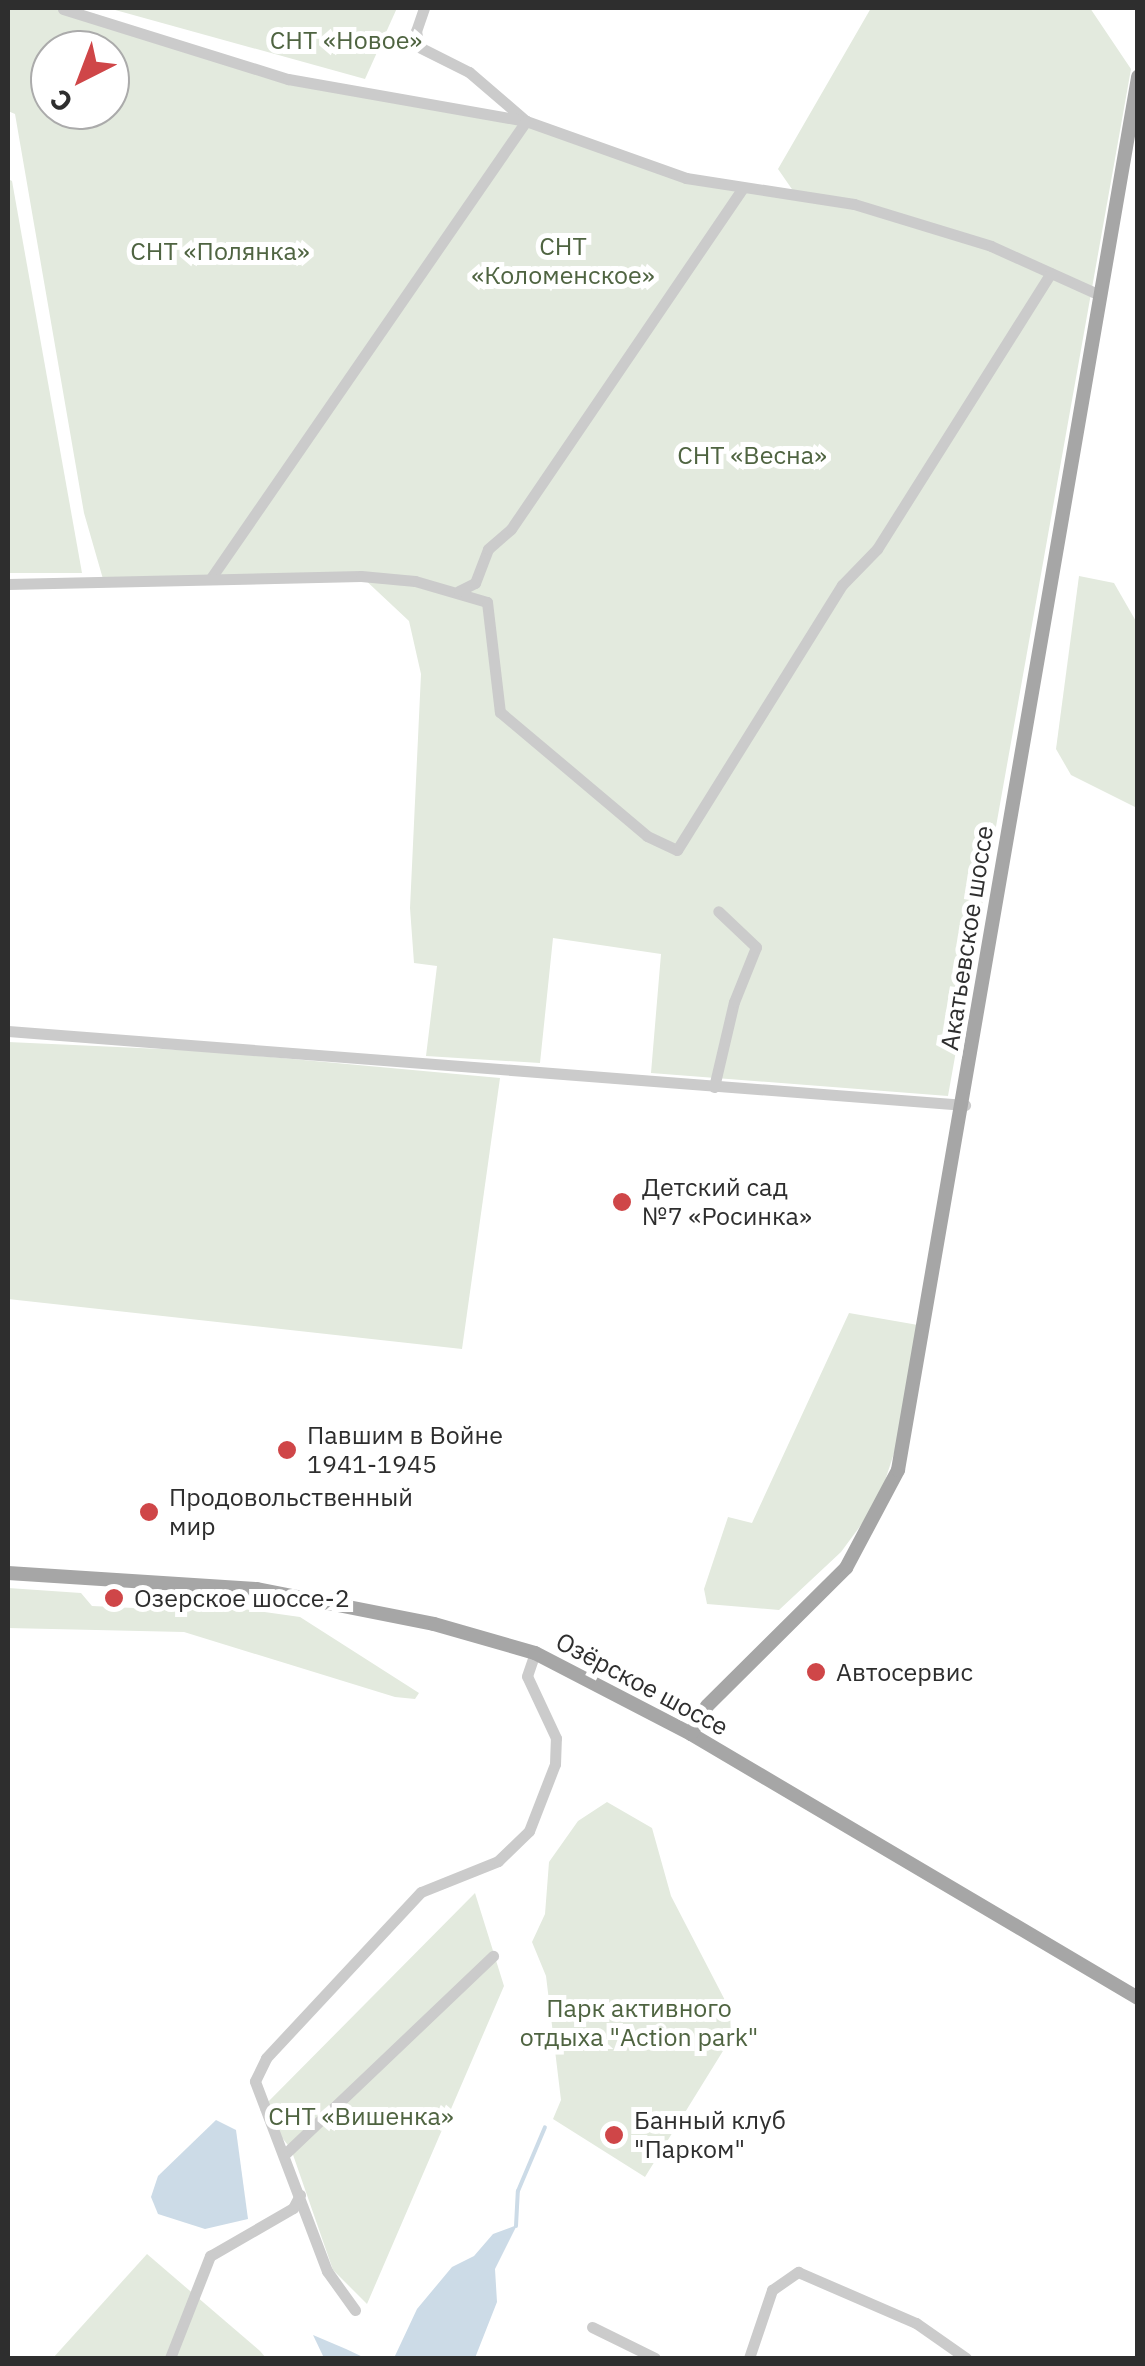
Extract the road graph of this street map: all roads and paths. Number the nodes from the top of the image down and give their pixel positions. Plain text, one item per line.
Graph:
1 (63, 8) edge
2 (424, 8) edge
3 (1138, 77) edge
4 (526, 121) junction
5 (742, 188) junction
6 (1050, 273) junction
7 (1092, 292) dead end
8 (211, 578) junction
9 (8, 584) edge
10 (459, 591) junction
11 (718, 911) dead end
12 (8, 1031) edge
13 (714, 1087) junction
14 (965, 1105) junction
15 (8, 1572) edge
16 (535, 1652) junction
17 (691, 1734) junction
18 (493, 1956) dead end
19 (1138, 1998) edge
20 (286, 2153) junction
21 (300, 2194) junction
22 (355, 2310) dead end
23 (592, 2326) dead end
24 (170, 2358) edge
25 (655, 2358) edge
26 (750, 2358) edge
27 (966, 2358) edge

1 - 4 street
2 - 4 street
3 - 14 main road, Акатьевское шоссе
4 - 5 street
4 - 8 street
5 - 6 street
5 - 10 street
6 - 7 street
6 - 10 street
8 - 9 street
8 - 10 street
11 - 13 street
12 - 13 street
13 - 14 street
14 - 17 main road, Акатьевское шоссе
15 - 16 main road, Озёрское шоссе
16 - 17 main road, Озёрское шоссе
16 - 20 street
17 - 19 main road, Озёрское шоссе
18 - 20 street
20 - 21 street
21 - 22 street
21 - 24 street
23 - 25 street
26 - 27 street

